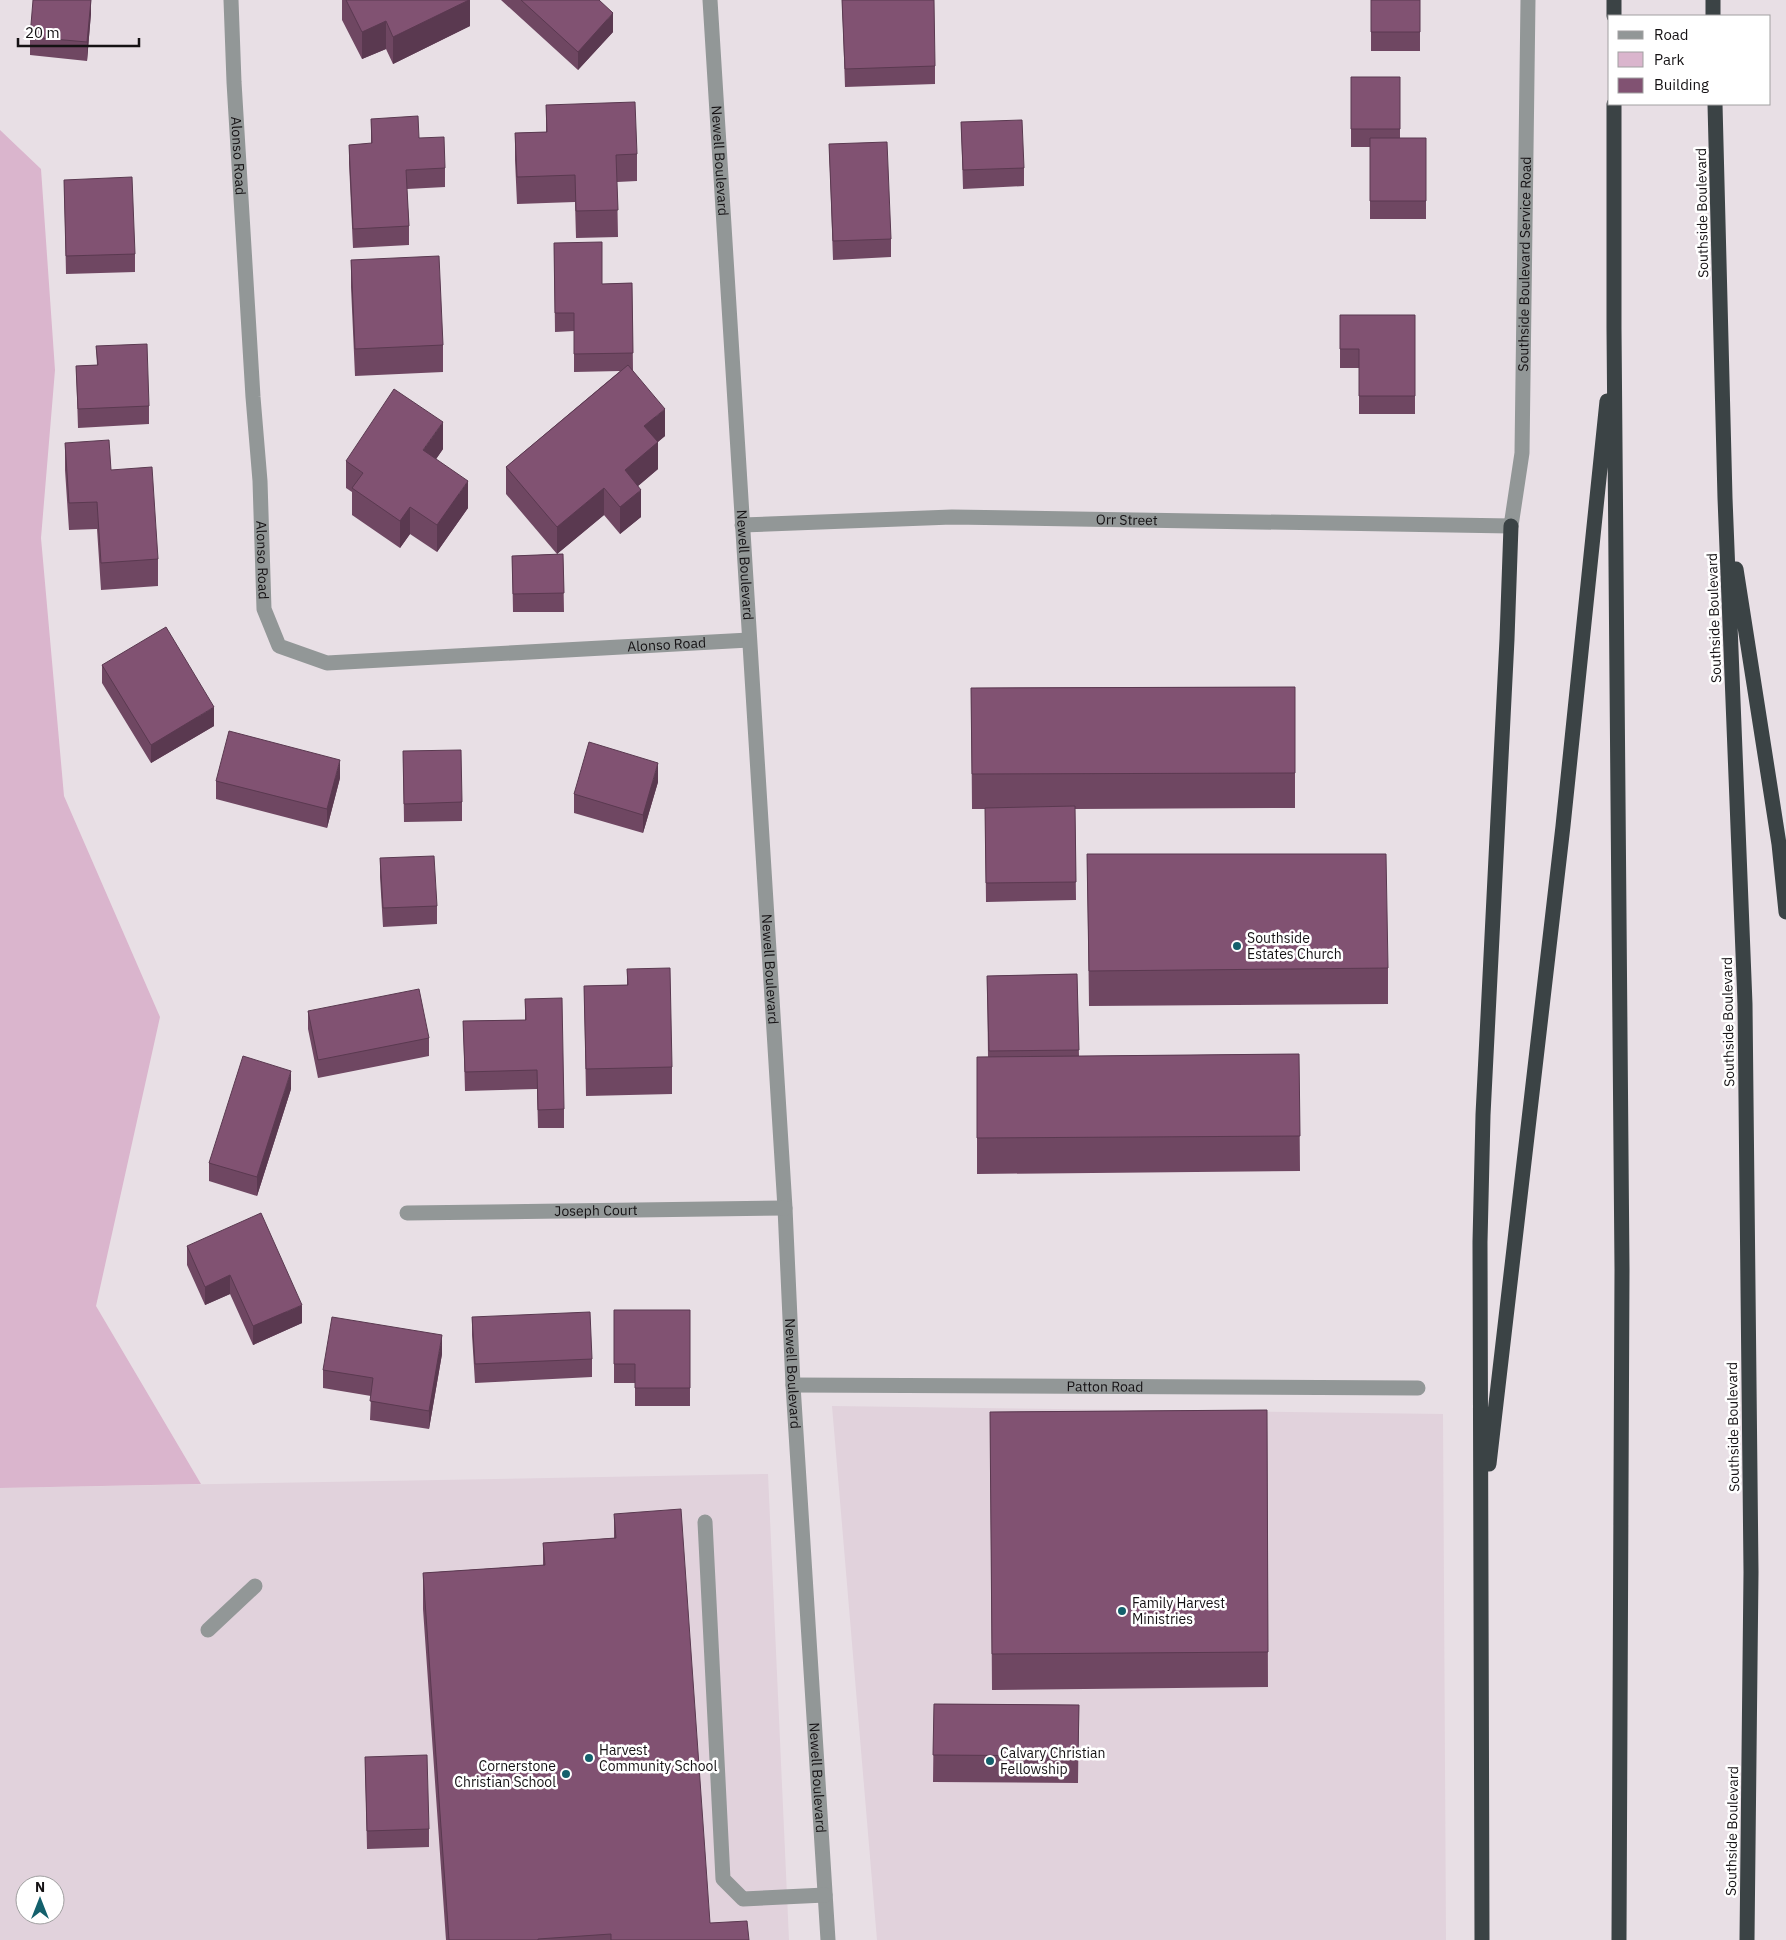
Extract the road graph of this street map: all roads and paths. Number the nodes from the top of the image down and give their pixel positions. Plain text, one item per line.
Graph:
1 (231, 0) edge
2 (710, 0) edge
3 (1528, 0) edge
4 (1614, 0) edge
5 (1712, 0) edge
6 (1614, 15) edge
7 (1713, 15) edge
8 (1614, 105) edge
9 (1715, 105) edge
10 (1614, 328) junction
11 (1725, 498) junction
12 (742, 525) junction
13 (1511, 526) junction
14 (749, 640) junction
15 (1786, 912) edge
16 (785, 1208) junction
17 (407, 1213) dead end
18 (793, 1385) junction
19 (1418, 1388) dead end
20 (705, 1522) dead end
21 (1481, 1530) junction
22 (255, 1586) dead end
23 (208, 1630) dead end
24 (825, 1895) junction
25 (828, 1940) edge
26 (1482, 1940) edge
27 (1620, 1940) edge
28 (1747, 1940) edge

1 - 14 street, Alonso Road
2 - 12 street, Newell Boulevard
3 - 13 street, Southside Boulevard Service Road
4 - 6 highway
5 - 7 highway
8 - 10 highway
9 - 11 highway, Southside Boulevard
10 - 21 highway
10 - 27 highway
11 - 15 highway
11 - 28 highway, Southside Boulevard
12 - 13 street, Orr Street
12 - 14 street, Newell Boulevard
13 - 21 highway
14 - 16 street, Newell Boulevard
16 - 17 street, Joseph Court
16 - 18 street, Newell Boulevard
18 - 19 street, Patton Road
18 - 24 street, Newell Boulevard
20 - 24 street
21 - 26 highway
22 - 23 street
24 - 25 street, Newell Boulevard

